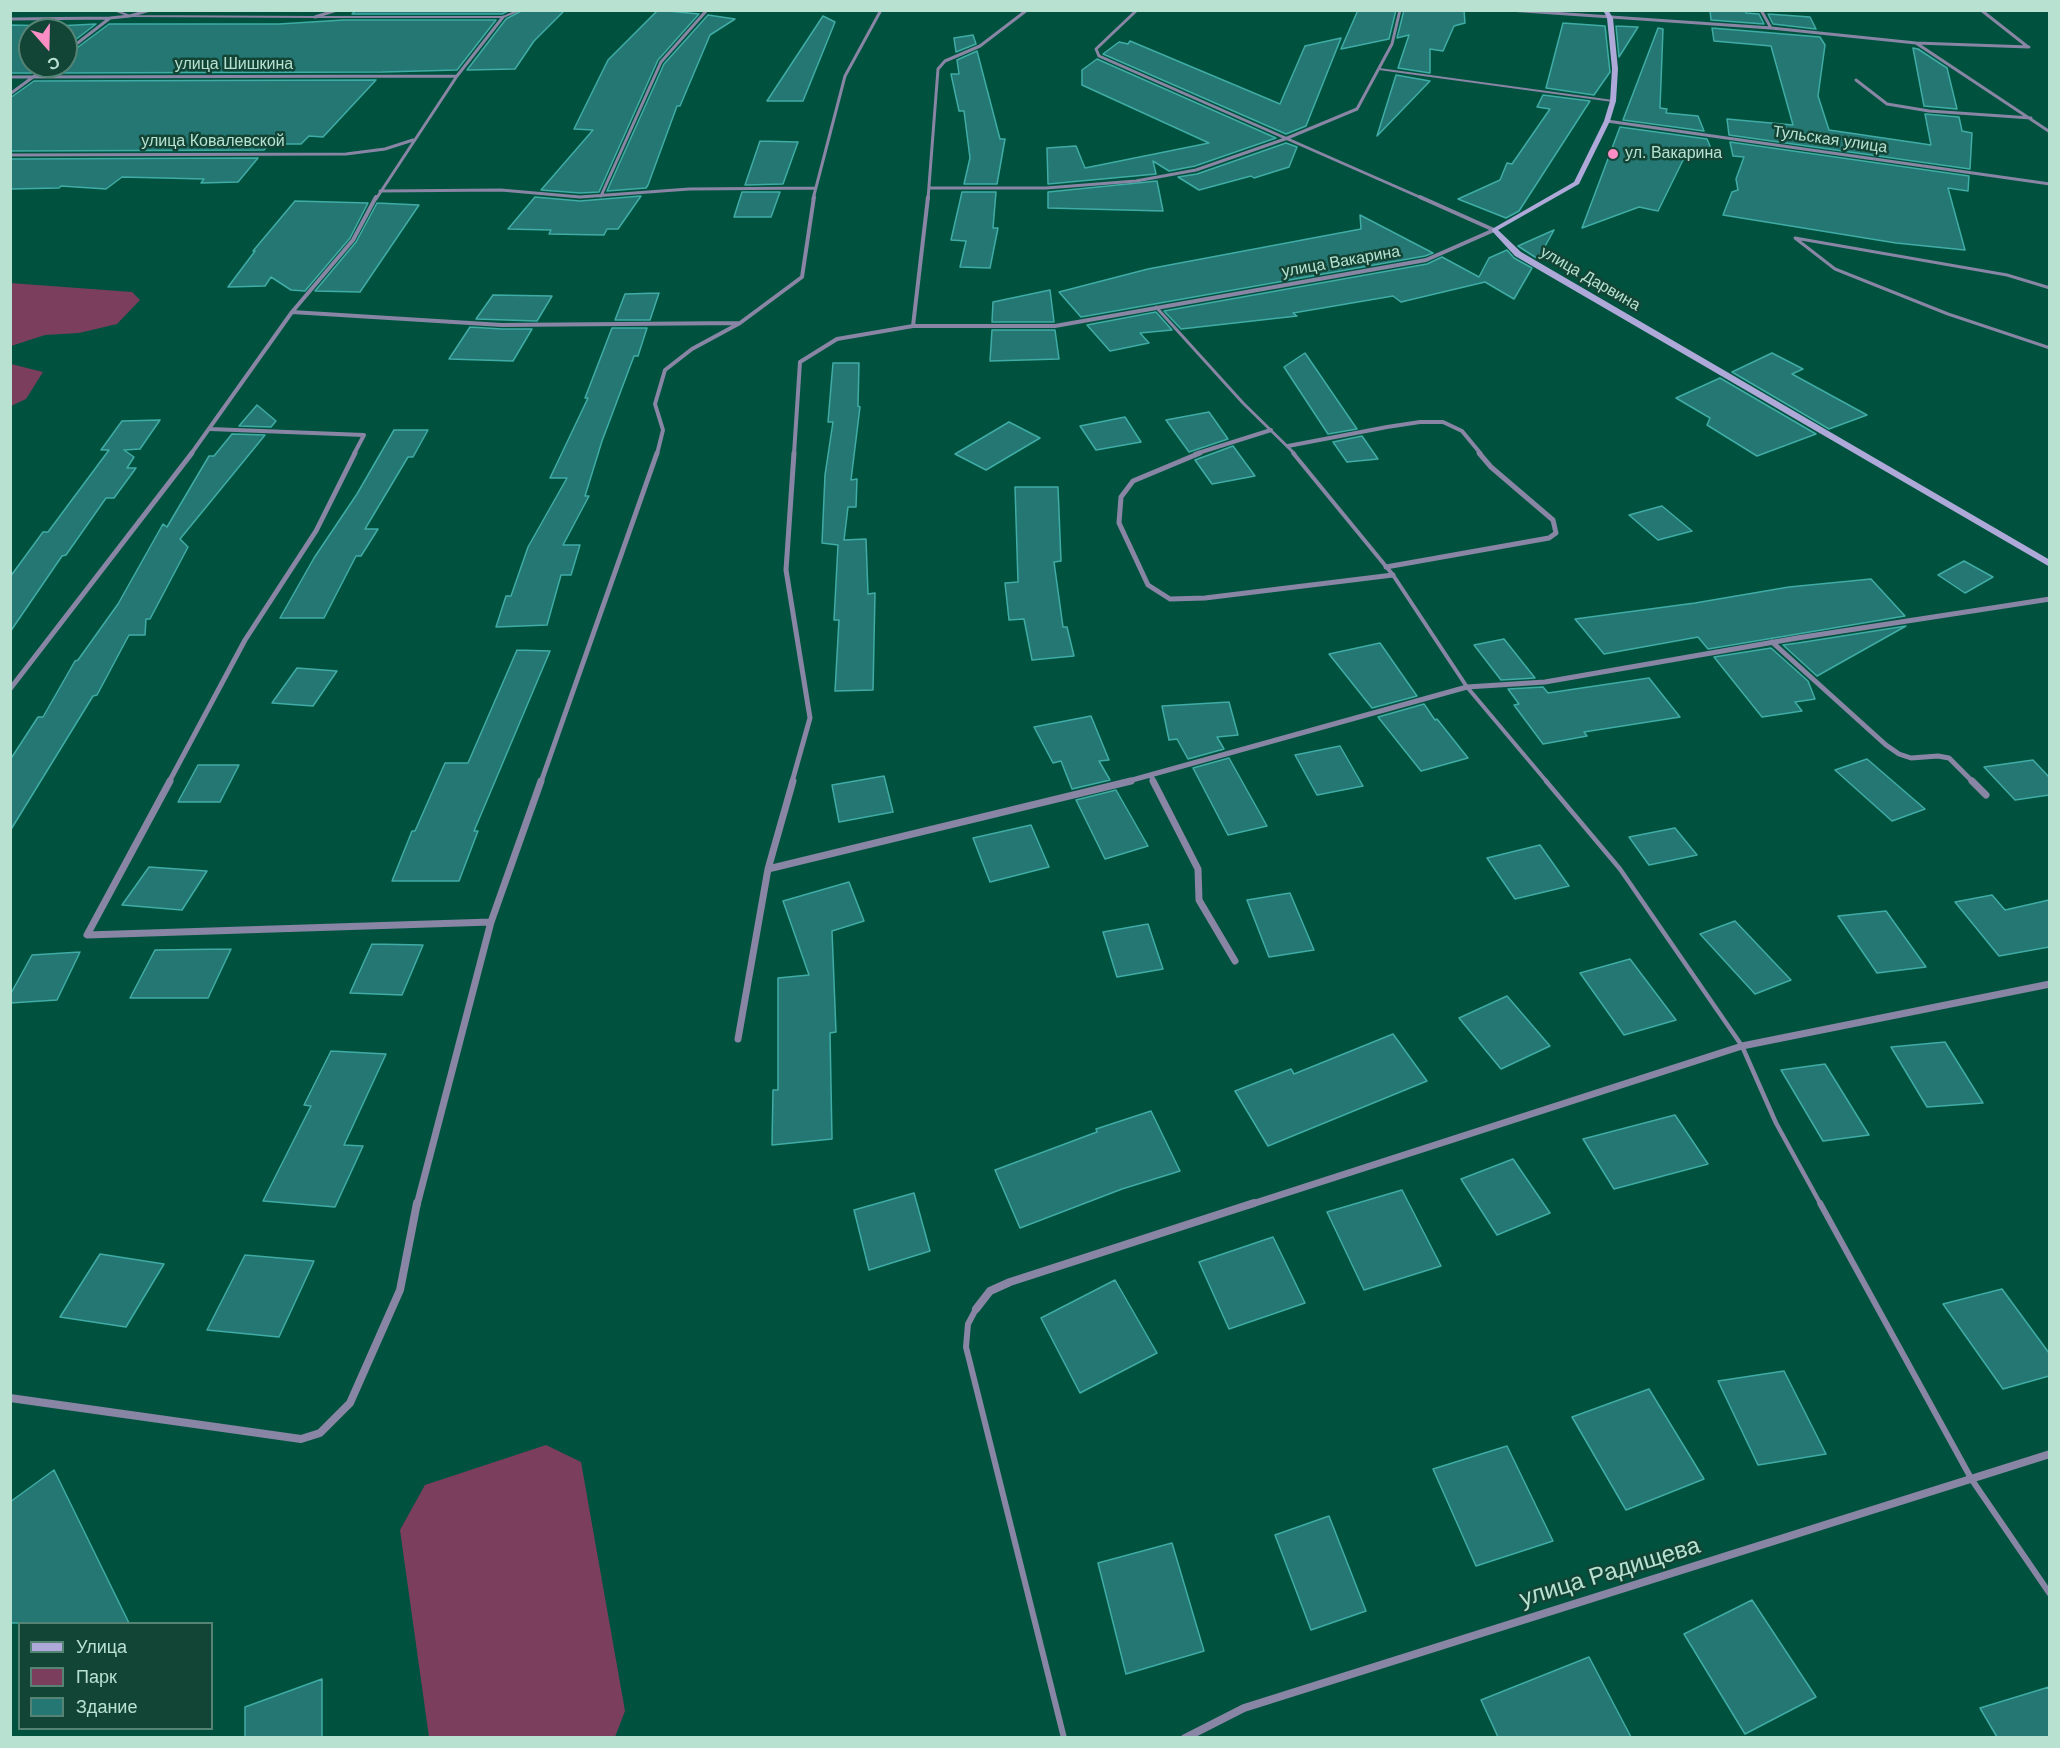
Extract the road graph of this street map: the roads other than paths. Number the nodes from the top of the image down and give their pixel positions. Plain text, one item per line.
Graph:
1 (114, 10) edge
2 (150, 10) edge
3 (337, 10) edge
4 (520, 10) edge
5 (707, 10) edge
6 (881, 10) edge
7 (1027, 10) edge
8 (1137, 10) edge
9 (1400, 10) edge
10 (1509, 10) edge
11 (1605, 10) edge
12 (1761, 10) edge
13 (1981, 10) edge
14 (130, 16) junction
15 (315, 17) junction
16 (502, 17) junction
17 (111, 18) junction
18 (1610, 18) junction
19 (10, 19) edge
20 (1772, 28) junction
21 (78, 43) edge
22 (1916, 43) junction
23 (1379, 69) junction
24 (457, 76) junction
25 (78, 77) edge
26 (32, 78) edge
27 (1856, 80) dead end
28 (10, 94) edge
29 (1612, 101) junction
30 (2031, 118) junction
31 (1607, 121) junction
32 (2049, 132) edge
33 (1285, 139) junction
34 (414, 140) junction
35 (10, 155) edge
36 (2049, 184) edge
37 (815, 188) junction
38 (929, 188) junction
39 (380, 191) junction
40 (601, 196) junction
41 (1494, 230) junction
42 (2049, 288) edge
43 (1156, 307) junction
44 (292, 312) junction
45 (740, 323) junction
46 (913, 326) junction
47 (2049, 348) edge
48 (210, 429) junction
49 (1271, 430) junction
50 (1288, 446) junction
51 (2049, 564) edge
52 (1386, 567) junction
53 (1393, 575) junction
54 (2049, 598) edge
55 (1772, 642) junction
56 (1467, 687) junction
57 (10, 689) edge
58 (1150, 776) junction
59 (1986, 795) dead end
60 (768, 869) junction
61 (491, 922) junction
62 (1235, 961) dead end
63 (2049, 984) edge
64 (738, 1039) dead end
65 (1742, 1046) junction
66 (976, 1309) joint
67 (10, 1398) edge
68 (2049, 1454) edge
69 (1972, 1480) junction
70 (2049, 1594) edge
71 (1064, 1737) edge
72 (1185, 1737) edge

1 - 14 lane
2 - 14 street
3 - 15 street
4 - 16 lane
5 - 40 street
6 - 37 street
7 - 38 street
8 - 33 street, улица Дарвина
9 - 23 street
10 - 18 street
11 - 18 street, улица Вакарина
12 - 20 street
13 - 22 street
14 - 15 lane
14 - 17 street
15 - 16 lane
16 - 24 street
17 - 19 street
17 - 21 street
18 - 20 street
18 - 29 street, улица Вакарина
20 - 22 street
22 - 30 street
23 - 29 lane
23 - 33 street
24 - 25 street, улица Шишкина
24 - 34 street
26 - 28 street
27 - 30 street
29 - 31 street, улица Вакарина
30 - 32 street
31 - 36 street, Тульская улица
31 - 41 street, улица Вакарина
33 - 38 street
33 - 41 street, улица Дарвина
34 - 35 street, улица Ковалевской
34 - 39 street
37 - 40 street
37 - 45 street
38 - 46 street
39 - 40 street
39 - 44 street
41 - 43 street, улица Вакарина
41 - 51 street, улица Дарвина
42 - 47 lane
43 - 46 street, улица Вакарина
43 - 49 lane
44 - 45 street
44 - 48 street
45 - 61 street
46 - 60 street, улица Вакарина
48 - 57 street
48 - 61 street
49 - 50 lane
49 - 53 street
50 - 52 lane
50 - 52 street
52 - 53 lane
53 - 56 lane
54 - 55 street
55 - 56 street
55 - 59 street
56 - 58 street
56 - 65 lane
58 - 60 street
58 - 62 street
60 - 64 street
61 - 67 street
63 - 65 street
65 - 66 street
65 - 69 lane
66 - 71 lane
68 - 69 street, улица Радищева
69 - 70 lane
69 - 72 street, улица Радищева

